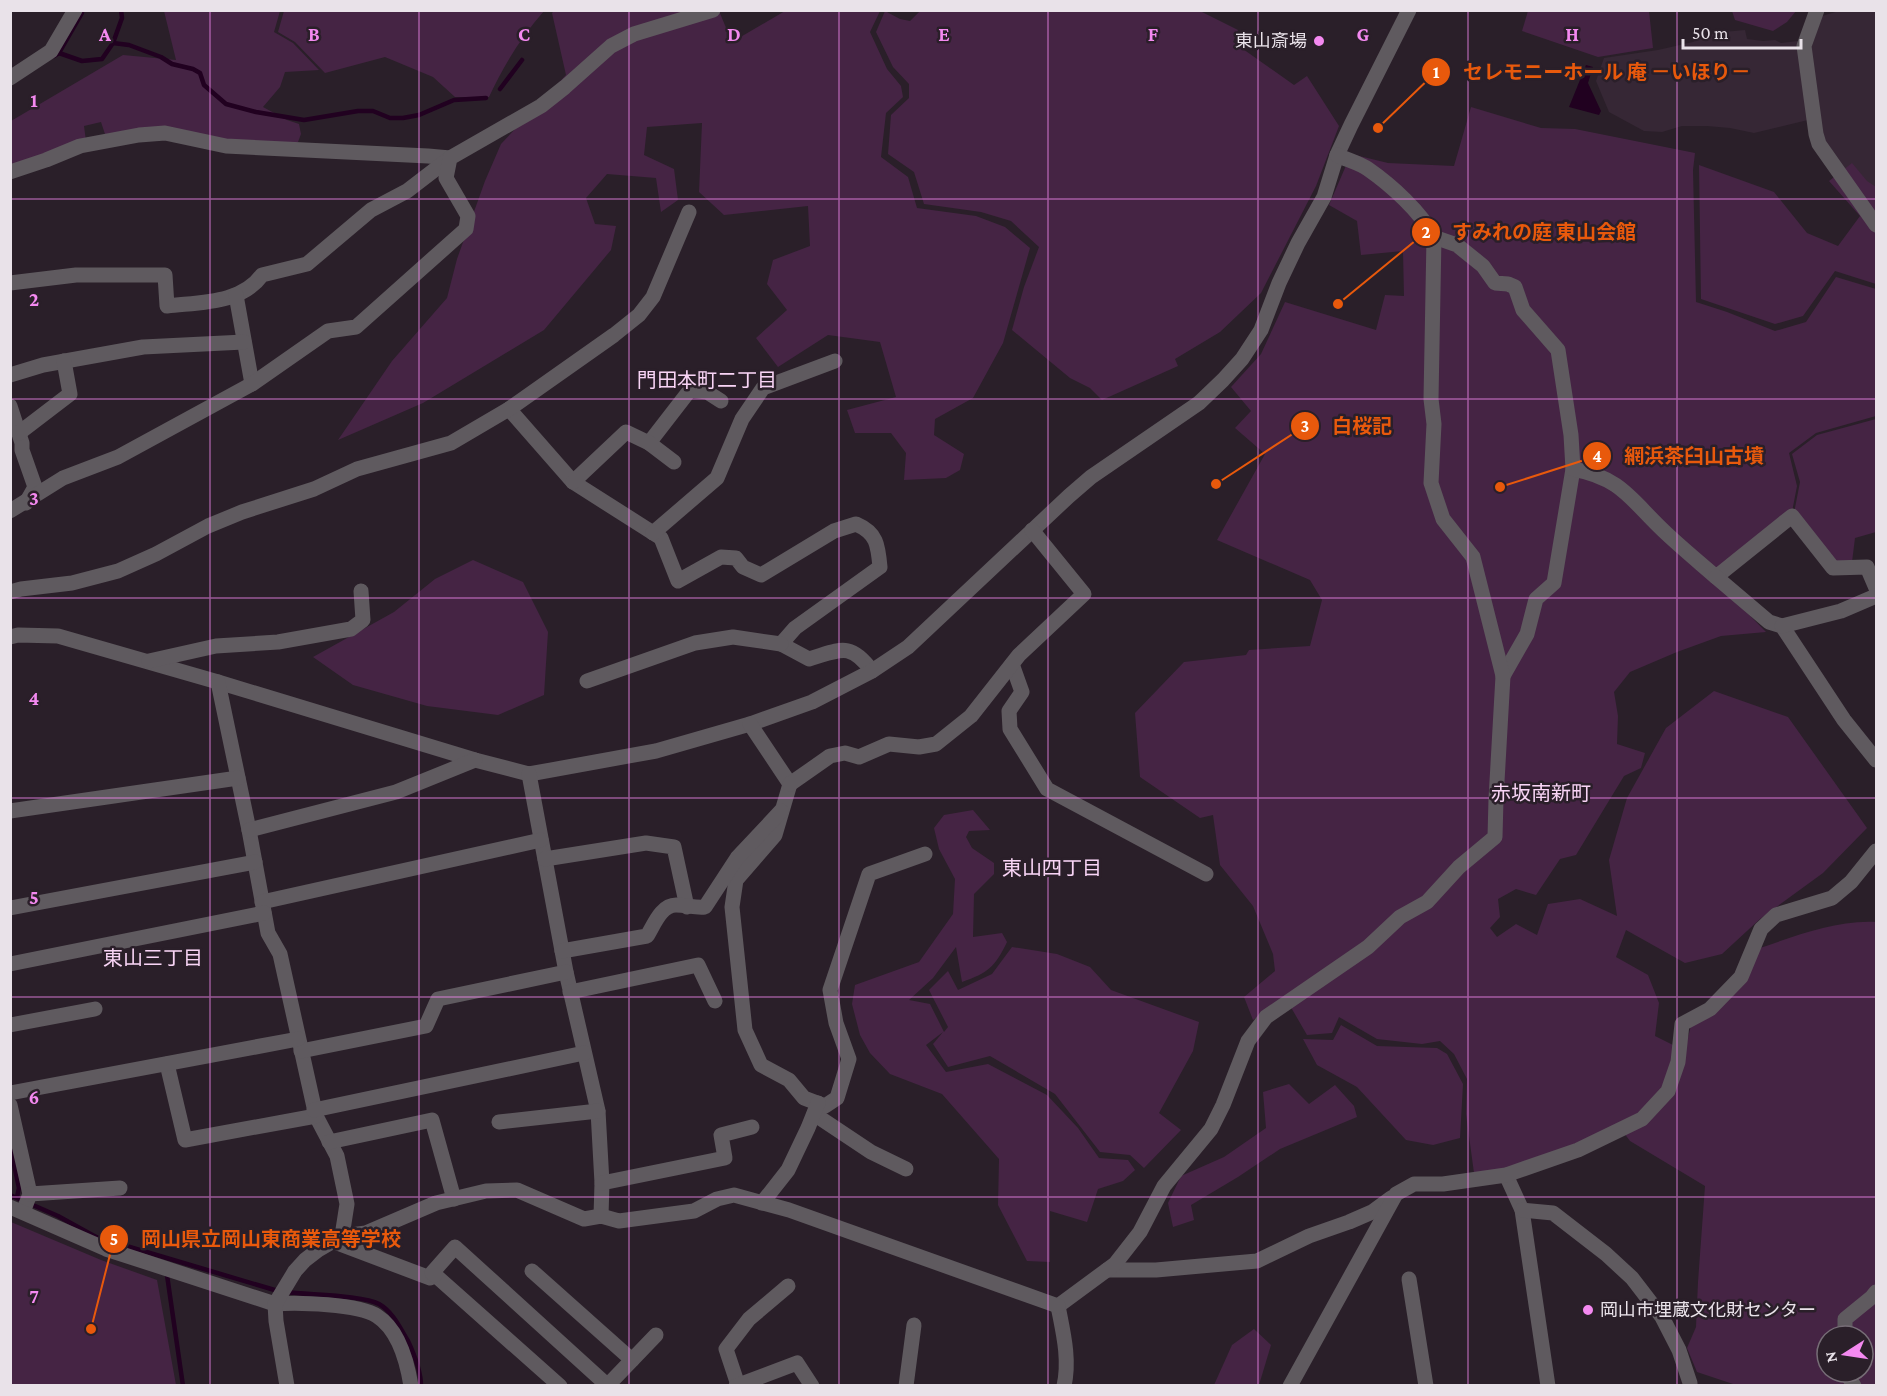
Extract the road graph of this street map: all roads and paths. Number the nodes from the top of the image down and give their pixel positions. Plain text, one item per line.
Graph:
1 (75, 10) edge
2 (713, 10) edge
3 (1409, 10) edge
4 (1817, 10) edge
5 (10, 78) edge
6 (1337, 155) junction
7 (450, 158) junction
8 (10, 172) edge
9 (689, 212) dead end
10 (1876, 225) edge
11 (1434, 237) junction
12 (10, 284) edge
13 (236, 296) junction
14 (244, 342) junction
15 (64, 361) junction
16 (835, 361) dead end
17 (10, 375) edge
18 (252, 384) junction
19 (722, 401) dead end
20 (10, 405) edge
21 (508, 409) junction
22 (19, 433) junction
23 (649, 443) junction
24 (674, 462) dead end
25 (1573, 469) junction
26 (573, 482) junction
27 (26, 502) junction
28 (10, 511) edge
29 (1032, 530) junction
30 (653, 533) junction
31 (1716, 577) junction
32 (1876, 588) edge
33 (361, 591) dead end
34 (10, 592) edge
35 (1876, 596) edge
36 (1782, 626) junction
37 (10, 637) edge
38 (781, 644) junction
39 (147, 662) junction
40 (1012, 664) junction
41 (872, 671) junction
42 (1503, 676) junction
43 (587, 681) dead end
44 (218, 682) junction
45 (750, 724) junction
46 (475, 760) junction
47 (1876, 760) edge
48 (529, 774) junction
49 (238, 778) junction
50 (790, 784) junction
51 (783, 809) junction
52 (10, 811) edge
53 (249, 830) junction
54 (541, 840) junction
55 (1876, 850) edge
56 (925, 854) dead end
57 (545, 859) junction
58 (255, 862) junction
59 (1206, 874) dead end
60 (263, 907) junction
61 (687, 907) junction
62 (10, 908) edge
63 (562, 951) junction
64 (10, 964) edge
65 (566, 972) junction
66 (570, 992) junction
67 (715, 1001) dead end
68 (95, 1009) dead end
69 (10, 1025) edge
70 (299, 1045) junction
71 (584, 1053) junction
72 (166, 1064) junction
73 (10, 1093) edge
74 (10, 1106) edge
75 (816, 1108) junction
76 (598, 1111) junction
77 (315, 1113) junction
78 (499, 1122) dead end
79 (752, 1127) dead end
80 (329, 1142) junction
81 (906, 1168) dead end
82 (1506, 1175) junction
83 (602, 1183) junction
84 (120, 1188) dead end
85 (1396, 1194) junction
86 (453, 1199) junction
87 (762, 1203) junction
88 (23, 1204) edge
89 (1522, 1210) junction
90 (601, 1216) junction
91 (337, 1239) junction
92 (1107, 1270) junction
93 (532, 1271) dead end
94 (435, 1275) junction
95 (1408, 1279) dead end
96 (788, 1286) dead end
97 (1876, 1292) edge
98 (277, 1301) junction
99 (1058, 1306) junction
100 (1845, 1324) edge
101 (914, 1325) dead end
102 (656, 1335) dead end
103 (632, 1360) junction
104 (608, 1385) edge
105 (737, 1385) edge
106 (287, 1386) edge
107 (411, 1386) edge
108 (560, 1386) edge
109 (812, 1386) edge
110 (906, 1386) edge
111 (1064, 1386) edge
112 (1290, 1386) edge
113 (1426, 1386) edge
114 (1548, 1386) edge
115 (1690, 1386) edge

1 - 5 street
2 - 7 street
3 - 6 street
4 - 10 street
6 - 11 street
6 - 29 street
7 - 8 street
7 - 13 street
7 - 18 street
9 - 21 street
11 - 25 street
11 - 42 street
12 - 13 street
13 - 14 street
14 - 15 street
14 - 18 street
15 - 17 street
15 - 22 street
16 - 30 street
18 - 27 street
19 - 23 street
20 - 22 street
21 - 26 street
21 - 34 street
22 - 27 street
23 - 24 street
23 - 26 street
25 - 31 street
25 - 42 street
26 - 30 street
27 - 28 street
29 - 40 street
29 - 41 street
30 - 38 street
31 - 32 street
31 - 36 street
33 - 39 street
35 - 36 street
36 - 47 street
37 - 39 street
38 - 41 street
38 - 43 street
39 - 44 street
40 - 50 street
40 - 59 street
41 - 45 street
42 - 92 street
44 - 46 street
44 - 49 street
45 - 48 street
45 - 50 street
46 - 48 street
46 - 53 street
48 - 54 street
49 - 52 street
49 - 53 street
50 - 51 street
51 - 61 street
51 - 75 street
53 - 58 street
54 - 57 street
54 - 60 street
55 - 82 street
56 - 75 street
57 - 61 street
57 - 63 street
58 - 60 street
58 - 62 street
60 - 64 street
60 - 70 street
61 - 63 street
63 - 65 street
65 - 66 street
65 - 70 street
66 - 67 street
66 - 71 street
68 - 69 street
70 - 72 street
70 - 77 street
71 - 76 street
71 - 77 street
72 - 73 street
72 - 77 street
74 - 88 street
75 - 81 street
75 - 87 street
76 - 78 street
76 - 83 street
77 - 80 street
79 - 83 street
80 - 86 street
80 - 91 street
82 - 85 street
82 - 89 street
83 - 90 street
84 - 88 street
85 - 92 street
85 - 112 street
86 - 90 street
86 - 91 street
87 - 90 street
87 - 99 street
88 - 98 street
89 - 114 street
89 - 115 street
91 - 94 street
91 - 98 street
92 - 99 street
93 - 103 street
94 - 104 street
94 - 108 street
95 - 113 street
96 - 105 street
97 - 100 street
98 - 106 street
98 - 107 street
99 - 111 street
101 - 110 street
102 - 103 street
103 - 104 street
105 - 109 street

